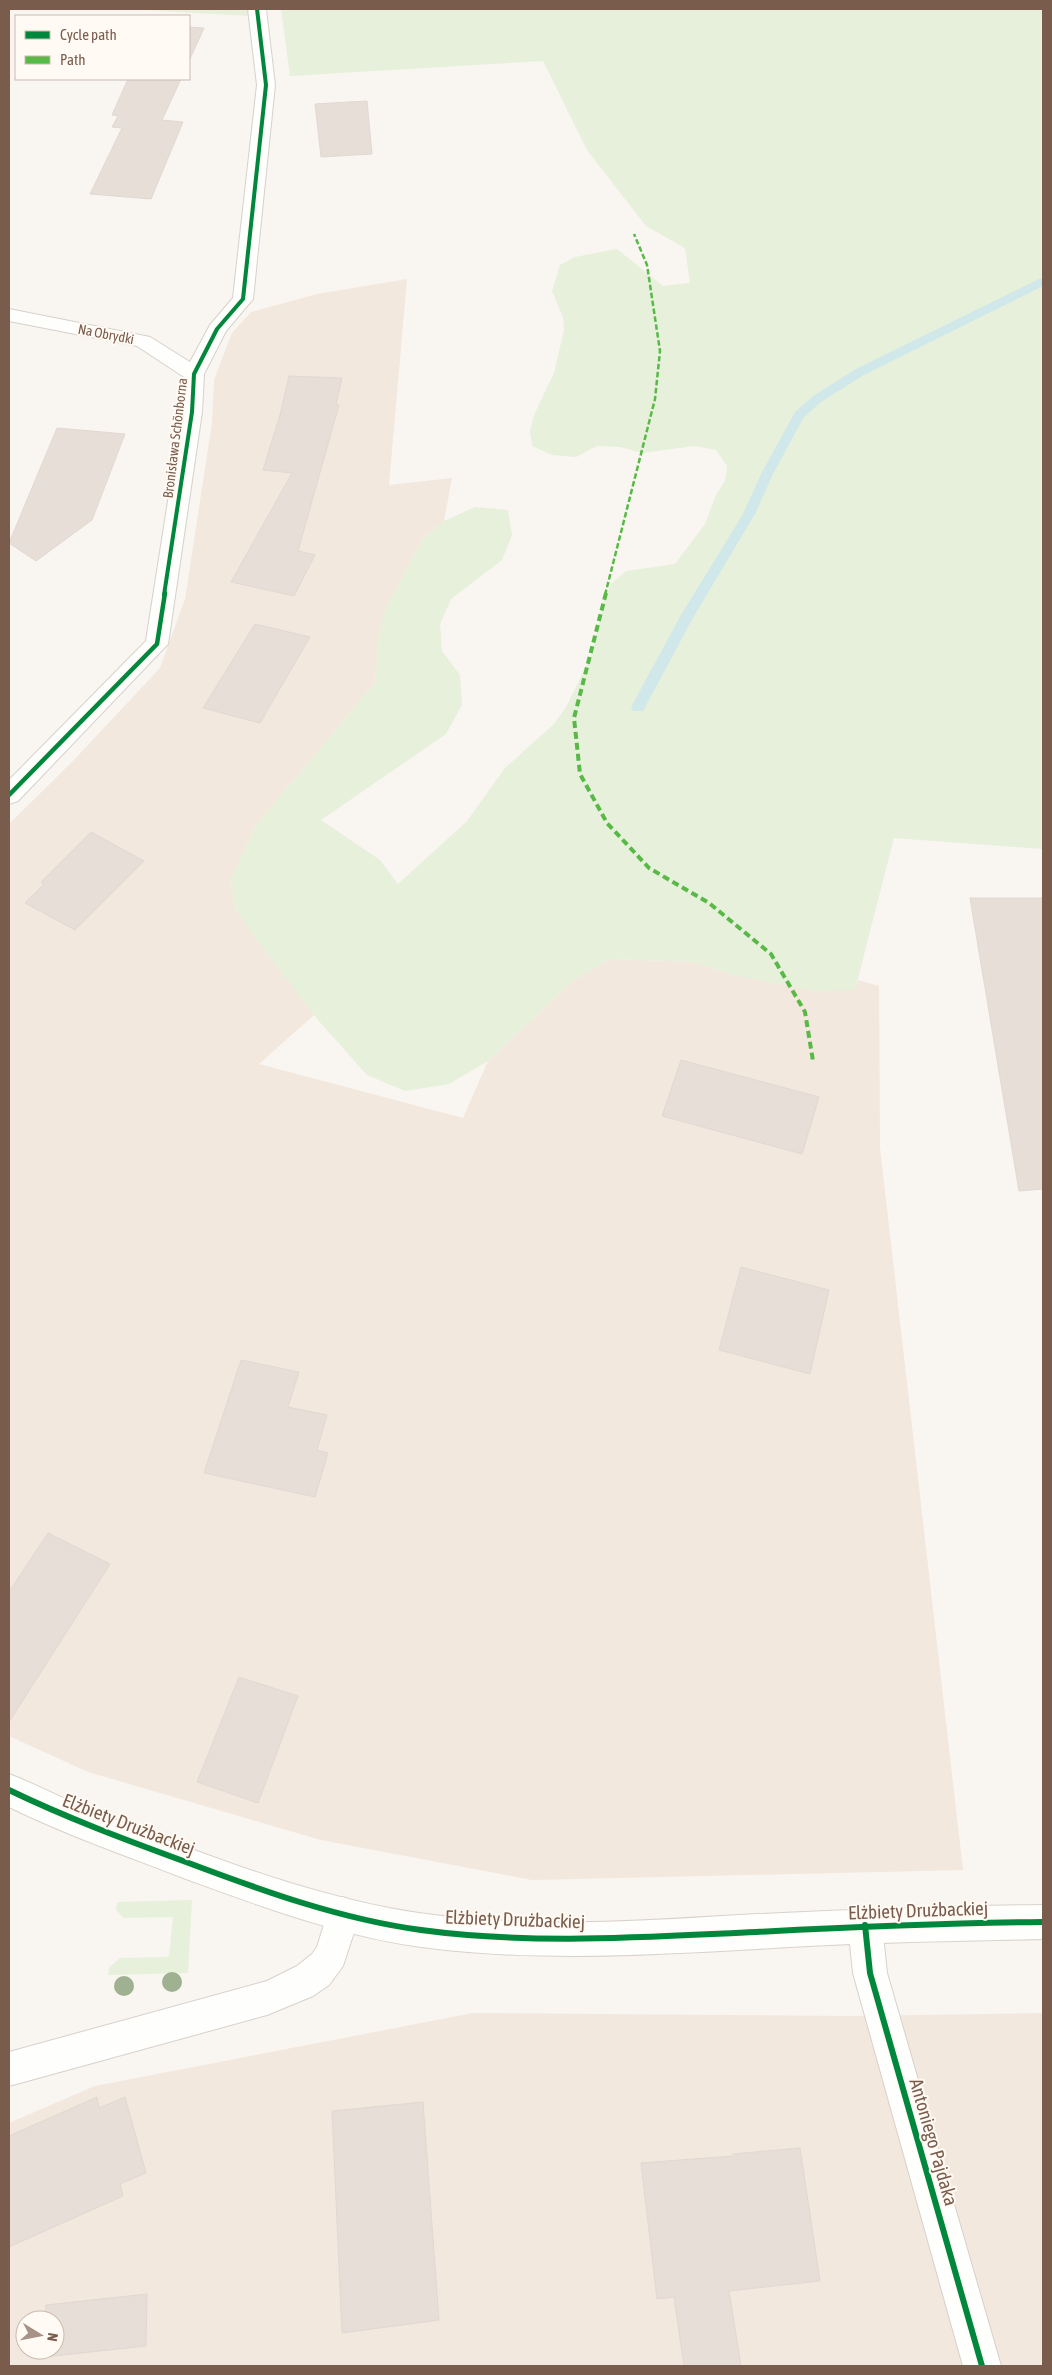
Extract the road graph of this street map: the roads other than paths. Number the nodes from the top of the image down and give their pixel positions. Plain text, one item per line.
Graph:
1 (257, 9) edge
2 (9, 316) edge
3 (194, 374) junction
4 (9, 795) edge
5 (9, 1790) edge
6 (343, 1914) junction
7 (1043, 1922) edge
8 (865, 1925) junction
9 (9, 2069) edge
10 (982, 2366) edge

1 - 3 street, Bronisława Schönborna
2 - 3 street, Na Obrydki
3 - 4 street, Bronisława Schönborna
5 - 6 street, Elżbiety Drużbackiej
6 - 8 street, Elżbiety Drużbackiej
6 - 9 street
7 - 8 street, Elżbiety Drużbackiej
8 - 10 street, Antoniego Pajdaka

